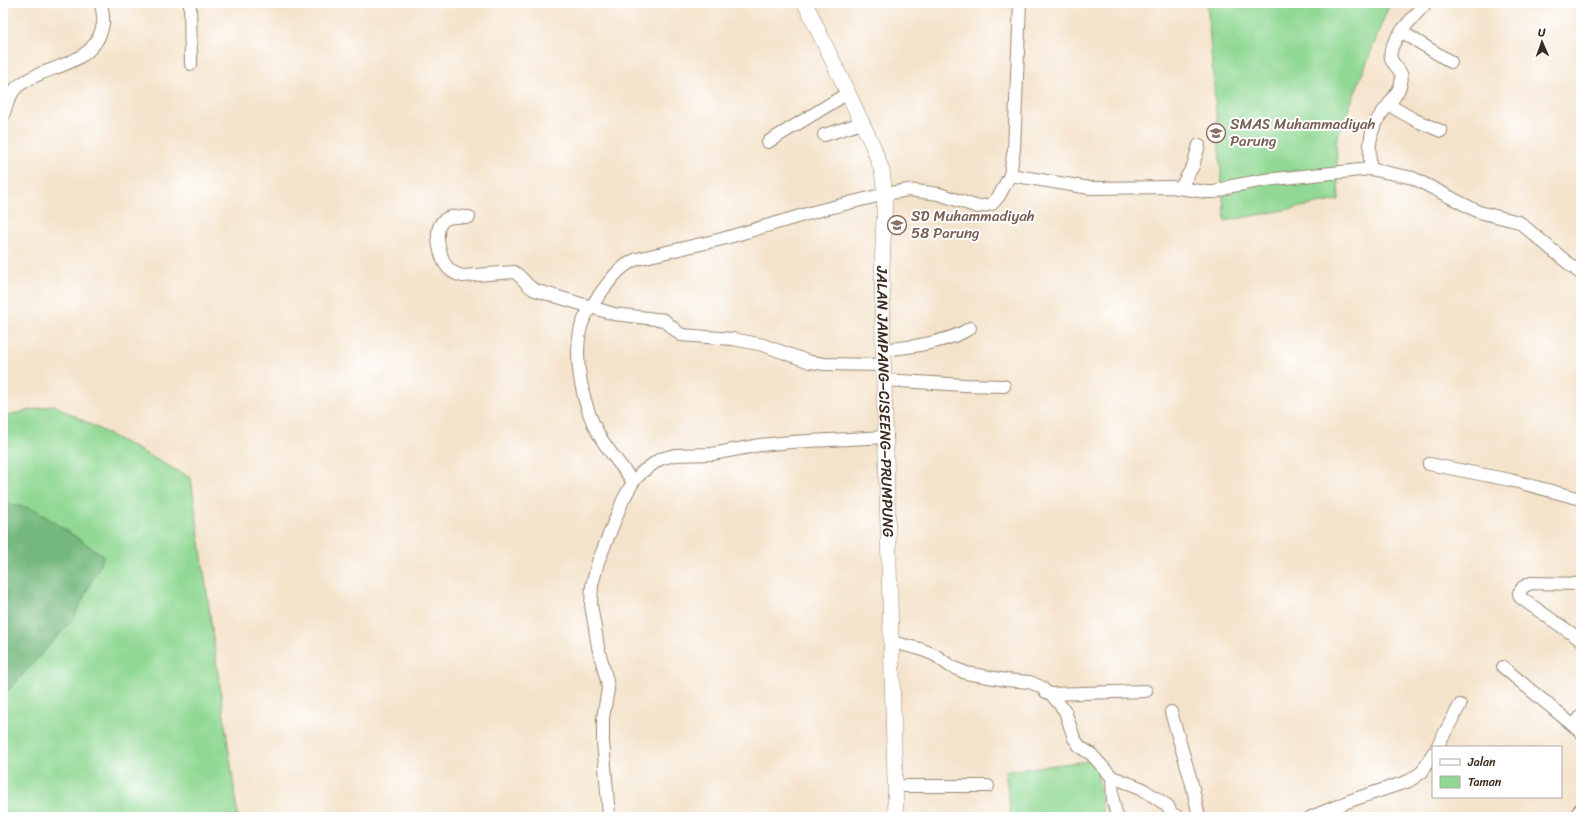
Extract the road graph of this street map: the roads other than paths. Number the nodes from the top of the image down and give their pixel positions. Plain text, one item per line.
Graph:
1 (101, 3) edge
2 (190, 3) edge
3 (805, 3) edge
4 (1020, 3) edge
5 (1426, 3) edge
6 (1402, 32) junction
7 (1451, 62) dead end
8 (191, 64) dead end
9 (848, 93) junction
10 (6, 95) edge
11 (1389, 105) junction
12 (3, 116) edge
13 (862, 124) junction
14 (1440, 131) dead end
15 (824, 136) dead end
16 (768, 142) dead end
17 (1199, 145) dead end
18 (1370, 169) junction
19 (1010, 175) junction
20 (1181, 188) junction
21 (885, 194) junction
22 (469, 216) dead end
23 (1581, 274) edge
24 (590, 306) junction
25 (970, 328) dead end
26 (884, 349) junction
27 (884, 373) junction
28 (1004, 386) dead end
29 (887, 437) junction
30 (1429, 464) dead end
31 (633, 482) junction
32 (1581, 499) edge
33 (1581, 584) edge
34 (1580, 637) edge
35 (892, 642) junction
36 (1503, 667) dead end
37 (1146, 691) dead end
38 (1051, 694) junction
39 (1460, 705) dead end
40 (1171, 712) dead end
41 (1579, 725) edge
42 (1438, 746) edge
43 (1432, 755) edge
44 (1112, 776) junction
45 (895, 786) junction
46 (988, 786) dead end
47 (1581, 808) edge
48 (609, 817) edge
49 (896, 817) edge
50 (1117, 817) edge
51 (1178, 817) edge
52 (1198, 817) edge
53 (1311, 817) edge
54 (1575, 817) edge

1 - 10 street
2 - 8 street
3 - 9 main road, JALAN JAMPANG–CISEENG–PRUMPUNG
4 - 19 street
5 - 6 street
6 - 7 street
6 - 11 street
9 - 13 main road, JALAN JAMPANG–CISEENG–PRUMPUNG
9 - 16 street
10 - 12 street
11 - 14 street
11 - 18 street
13 - 15 street
13 - 21 main road, JALAN JAMPANG–CISEENG–PRUMPUNG
17 - 20 street
18 - 20 street
18 - 23 street
19 - 20 street
19 - 21 street
21 - 24 street
21 - 26 main road, JALAN JAMPANG–CISEENG–PRUMPUNG
22 - 24 street
24 - 27 street
24 - 31 street
25 - 26 street
26 - 27 main road, JALAN JAMPANG–CISEENG–PRUMPUNG
27 - 28 street
27 - 29 main road, JALAN JAMPANG–CISEENG–PRUMPUNG
29 - 31 street
29 - 35 main road, JALAN JAMPANG–CISEENG–PRUMPUNG
30 - 32 street
31 - 48 street
33 - 34 street
35 - 38 street
35 - 45 main road, JALAN JAMPANG–CISEENG–PRUMPUNG
36 - 41 street
37 - 38 street
38 - 44 street
39 - 42 street
40 - 52 street
43 - 53 street
44 - 50 street
44 - 51 street
45 - 46 street
45 - 49 main road, JALAN JAMPANG–CISEENG–PRUMPUNG
47 - 54 street

